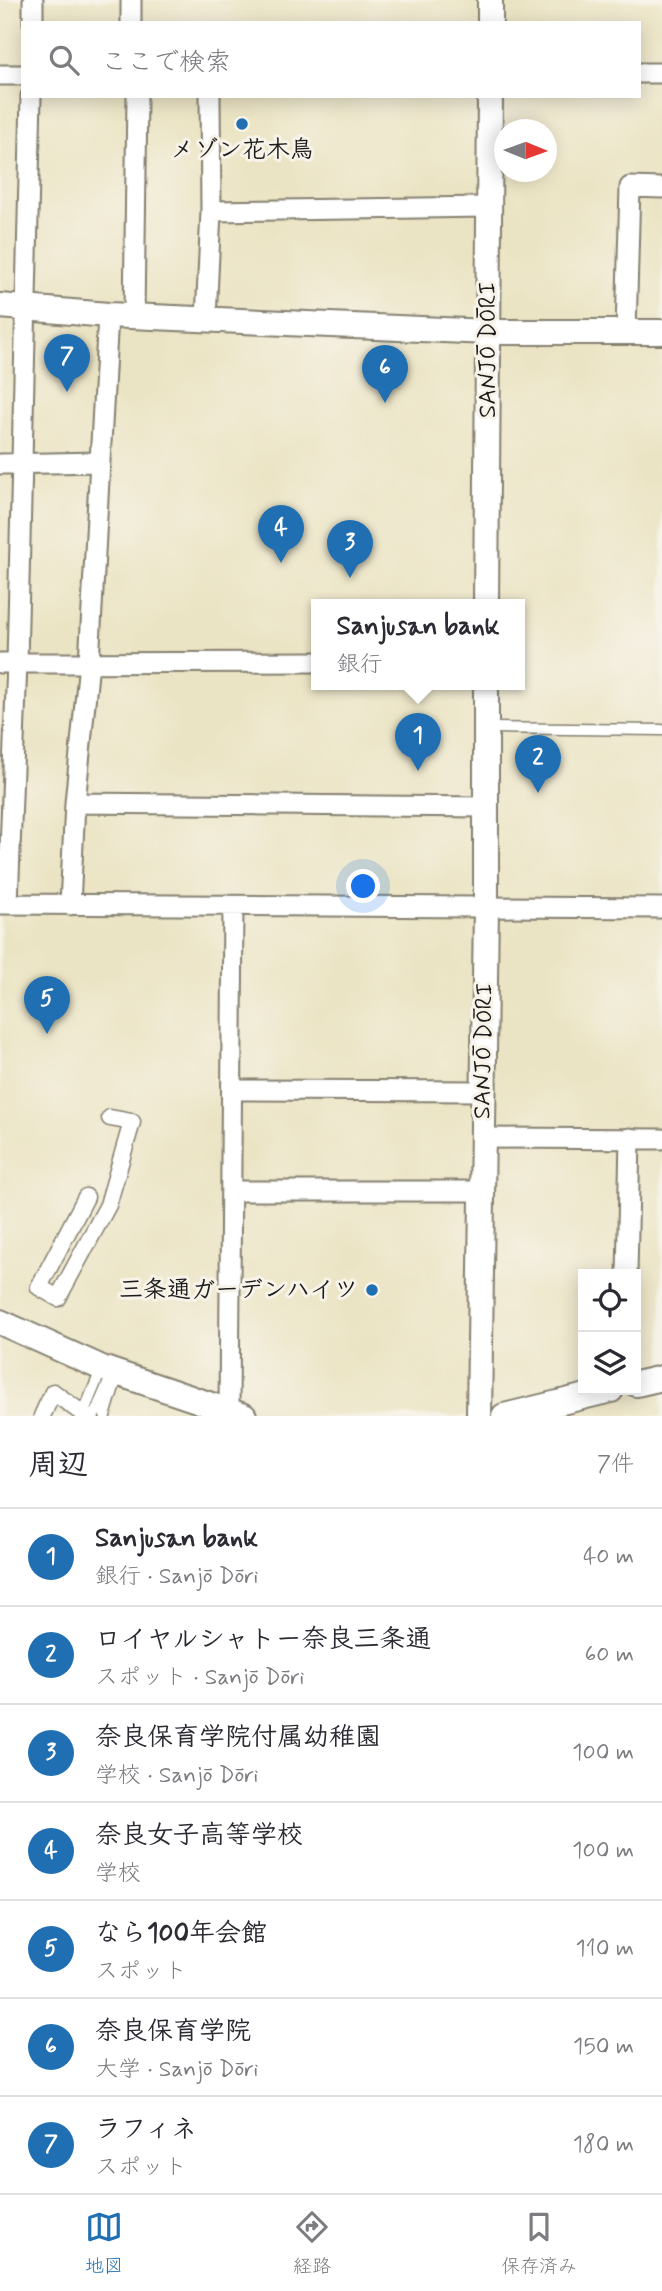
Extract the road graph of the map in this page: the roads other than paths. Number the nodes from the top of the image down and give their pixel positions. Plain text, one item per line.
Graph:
1 (33, 0) edge
2 (131, 0) edge
3 (490, 0) edge
4 (33, 21) edge
5 (131, 21) edge
6 (490, 21) edge
7 (641, 73) edge
8 (662, 73) edge
9 (0, 75) edge
10 (21, 75) edge
11 (30, 98) edge
12 (137, 98) edge
13 (210, 98) edge
14 (489, 98) edge
15 (662, 188) edge
16 (488, 207) junction
17 (211, 211) junction
18 (12, 307) edge
19 (108, 315) junction
20 (134, 315) junction
21 (206, 319) junction
22 (488, 332) junction
23 (626, 332) junction
24 (662, 332) edge
25 (100, 462) junction
26 (20, 463) junction
27 (0, 464) edge
28 (486, 599) edge
29 (311, 662) edge
30 (8, 663) edge
31 (89, 663) junction
32 (486, 690) edge
33 (486, 728) junction
34 (662, 730) edge
35 (75, 803) junction
36 (486, 807) junction
37 (4, 904) edge
38 (70, 905) junction
39 (233, 907) junction
40 (486, 908) junction
41 (662, 908) edge
42 (233, 1090) junction
43 (483, 1091) junction
44 (110, 1118) dead end
45 (483, 1138) junction
46 (630, 1138) junction
47 (662, 1139) edge
48 (231, 1191) junction
49 (483, 1191) junction
50 (86, 1197) dead end
51 (627, 1269) edge
52 (0, 1322) edge
53 (111, 1371) junction
54 (662, 1378) edge
55 (641, 1383) edge
56 (590, 1395) edge
57 (237, 1414) edge
58 (42, 1416) edge
59 (86, 1416) edge
60 (105, 1416) edge
61 (479, 1416) edge
62 (504, 1416) edge

1 - 4 street
2 - 5 street
3 - 6 street
7 - 8 street
9 - 10 street
11 - 18 street
12 - 20 street
13 - 17 street
14 - 16 street, SANJŌ DŌRI
15 - 23 street
16 - 17 street
16 - 22 street, SANJŌ DŌRI
17 - 21 street
18 - 19 street
18 - 26 street
19 - 20 street
19 - 25 street
20 - 21 street
21 - 22 street
22 - 23 street
22 - 28 street, SANJŌ DŌRI
23 - 24 street
25 - 26 street
25 - 31 street
26 - 27 street
26 - 30 street
29 - 31 street
30 - 31 street
30 - 37 street
31 - 35 street
32 - 33 street, SANJŌ DŌRI
33 - 34 lane
33 - 36 street, SANJŌ DŌRI
35 - 36 street
35 - 38 street
36 - 40 street, SANJŌ DŌRI
37 - 38 street
38 - 39 street
39 - 40 street
39 - 42 street
40 - 41 street
40 - 43 street, SANJŌ DŌRI
42 - 43 street
42 - 48 street
43 - 45 street, SANJŌ DŌRI
44 - 50 street
45 - 46 street
45 - 49 street, SANJŌ DŌRI
46 - 47 street
46 - 51 street
48 - 49 street
48 - 57 street
49 - 61 street, SANJŌ DŌRI
52 - 53 street
53 - 57 street
53 - 59 lane
53 - 60 lane
54 - 55 street
56 - 62 street
58 - 59 street

